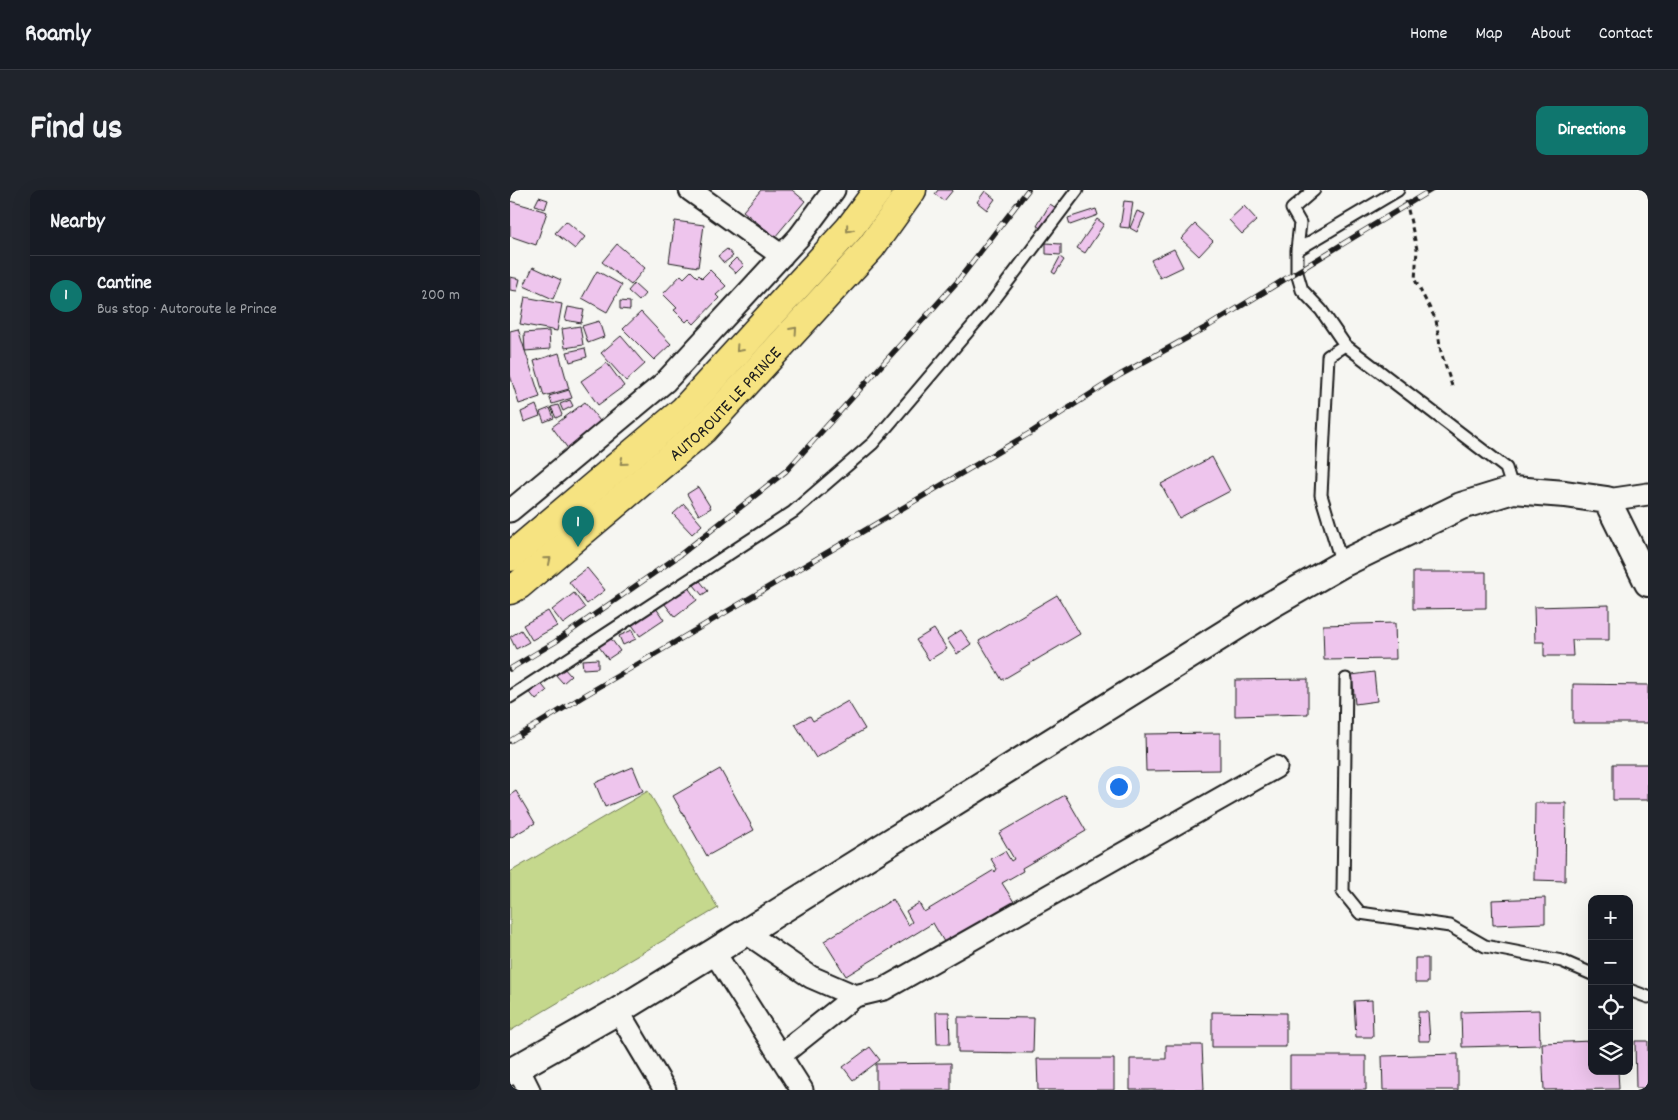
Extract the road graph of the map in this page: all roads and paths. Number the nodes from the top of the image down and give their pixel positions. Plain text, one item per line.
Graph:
1 (690, 190) edge
2 (834, 190) edge
3 (878, 190) edge
4 (912, 190) edge
5 (1077, 190) edge
6 (1314, 190) edge
7 (1402, 194) edge
8 (1297, 250) junction
9 (782, 256) junction
10 (1345, 345) junction
11 (1452, 386) dead end
12 (1513, 490) junction
13 (1648, 494) edge
14 (1607, 500) junction
15 (510, 511) edge
16 (510, 557) edge
17 (1342, 564) junction
18 (1648, 583) edge
19 (510, 590) edge
20 (1346, 679) dead end
21 (510, 697) edge
22 (1276, 767) dead end
23 (745, 932) junction
24 (714, 952) junction
25 (1588, 972) edge
26 (1633, 991) edge
27 (855, 996) junction
28 (1648, 997) edge
29 (618, 1011) junction
30 (780, 1055) junction
31 (519, 1077) edge
32 (665, 1090) edge
33 (802, 1090) edge

1 - 9 street
2 - 9 street
3 -> 16 main road, AUTOROUTE LE PRINCE
19 -> 4 main road, AUTOROUTE LE PRINCE
5 - 21 lane
6 - 8 lane
7 - 8 lane
7 - 11 path
8 - 10 lane
9 - 15 street
10 - 12 lane
10 - 17 lane
12 - 14 street
12 - 17 street
13 - 14 street
14 - 18 street
17 - 23 street
20 - 25 lane
22 - 27 street
23 - 24 street
23 - 27 street
24 - 29 street
24 - 30 street
26 - 28 lane
27 - 30 street
29 - 31 street
29 - 32 street
30 - 33 street

